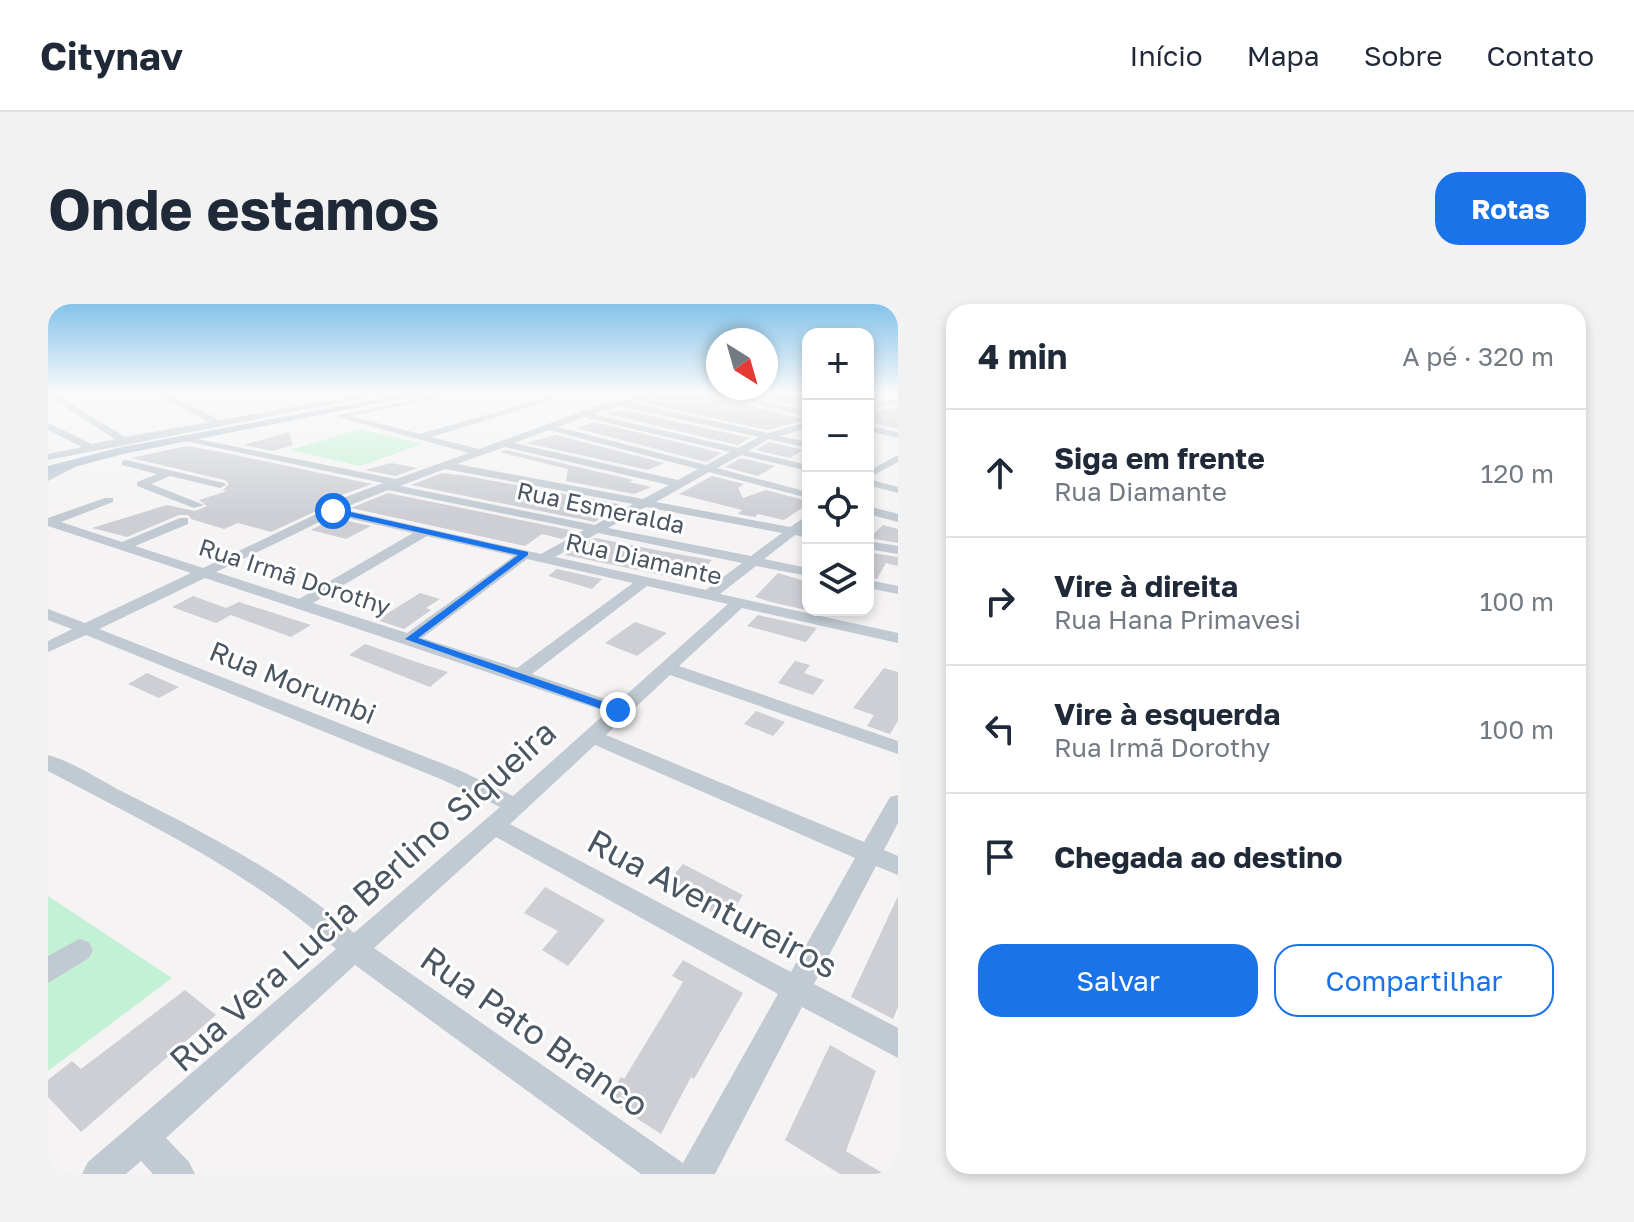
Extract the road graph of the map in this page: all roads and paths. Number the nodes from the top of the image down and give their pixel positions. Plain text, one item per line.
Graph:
1 (60, 434) edge
2 (101, 434) edge
3 (184, 434) edge
4 (208, 434) edge
5 (212, 434) edge
6 (408, 434) edge
7 (434, 434) edge
8 (530, 434) edge
9 (575, 434) edge
10 (671, 434) edge
11 (757, 434) edge
12 (777, 434) edge
13 (768, 436) junction
14 (422, 437) junction
15 (185, 438) junction
16 (502, 443) junction
17 (802, 444) edge
18 (124, 452) junction
19 (477, 452) junction
20 (739, 452) junction
21 (91, 454) junction
22 (898, 458) edge
23 (874, 459) edge
24 (48, 460) edge
25 (886, 462) junction
26 (443, 465) junction
27 (898, 465) edge
28 (802, 467) edge
29 (709, 468) junction
30 (48, 470) edge
31 (872, 472) edge
32 (166, 474) junction
33 (48, 478) edge
34 (389, 484) junction
35 (679, 484) junction
36 (874, 484) edge
37 (220, 485) dead end
38 (898, 490) edge
39 (802, 493) edge
40 (109, 500) dead end
41 (643, 503) junction
42 (198, 505) dead end
43 (333, 511) junction
44 (874, 512) edge
45 (898, 518) edge
46 (184, 521) dead end
47 (49, 522) edge
48 (802, 524) edge
49 (596, 528) junction
50 (426, 531) junction
51 (792, 531) junction
52 (802, 533) edge
53 (124, 546) junction
54 (874, 546) edge
55 (898, 550) edge
56 (525, 554) junction
57 (543, 558) junction
58 (752, 560) junction
59 (802, 571) edge
60 (206, 573) junction
61 (646, 580) junction
62 (874, 585) edge
63 (898, 590) edge
64 (709, 595) junction
65 (739, 602) junction
66 (301, 604) junction
67 (48, 614) edge
68 (85, 630) junction
69 (898, 638) edge
70 (410, 639) junction
71 (48, 647) edge
72 (667, 668) junction
73 (519, 675) junction
74 (618, 710) junction
75 (592, 736) junction
76 (898, 748) edge
77 (48, 762) edge
78 (898, 802) edge
79 (516, 806) junction
80 (494, 826) junction
81 (885, 861) edge
82 (79, 950) dead end
83 (355, 950) junction
84 (48, 971) edge
85 (798, 989) junction
86 (898, 1044) edge
87 (142, 1137) junction
88 (100, 1174) edge
89 (177, 1174) edge
90 (670, 1174) edge
91 (696, 1174) edge

1 - 21 street
2 - 18 street
3 - 18 street
4 - 15 main road
5 - 18 main road
6 - 14 street
7 - 14 street
8 - 16 street
9 - 29 street
10 - 20 street
11 - 13 street
12 - 13 street
13 - 17 street
13 - 20 street
14 - 19 street
15 - 18 main road
15 - 34 street, Rua Esmeralda
16 - 19 street
16 - 35 street
18 - 21 main road
18 - 24 main road
18 - 32 street
19 - 26 street
20 - 28 street
20 - 29 street
21 - 24 street
21 - 30 main road
21 - 33 street
22 - 25 street
23 - 25 street
25 - 27 street
25 - 31 street
26 - 34 street
26 - 41 street
29 - 35 street
29 - 39 street
32 - 37 street
32 - 42 street
34 - 43 street
34 - 49 street, Rua Esmeralda
35 - 41 street
36 - 38 street
40 - 47 street
41 - 49 street
41 - 51 street
43 - 50 street, Rua Diamante
43 - 60 street
44 - 45 street
46 - 53 street
47 - 53 street, Rua Irmã Dorothy
48 - 51 street
49 - 57 street
49 - 58 street, Rua Esmeralda
50 - 56 street, Rua Diamante
50 - 66 street
51 - 52 street
51 - 58 street
53 - 60 street, Rua Irmã Dorothy
54 - 55 street
56 - 57 street, Rua Diamante
56 - 70 street
57 - 61 street, Rua Diamante
58 - 59 street, Rua Esmeralda
58 - 64 street
60 - 66 street, Rua Irmã Dorothy
60 - 68 street
61 - 64 street, Rua Diamante
61 - 73 street
62 - 63 street
64 - 65 street, Rua Diamante
65 - 69 street, Rua Diamante
65 - 72 street, Rua Vera Lucia Berlino Siqueira
66 - 70 street, Rua Irmã Dorothy
67 - 68 street, Rua Morumbi
68 - 71 street
68 - 79 street, Rua Morumbi
70 - 73 street, Rua Irmã Dorothy
72 - 74 street, Rua Vera Lucia Berlino Siqueira
72 - 76 street
73 - 74 street, Rua Irmã Dorothy
74 - 75 street, Rua Vera Lucia Berlino Siqueira
75 - 79 street, Rua Vera Lucia Berlino Siqueira
75 - 81 street
77 - 83 street, Rua Pato Branco
78 - 81 street
79 - 80 street, Rua Vera Lucia Berlino Siqueira
80 - 83 street, Rua Vera Lucia Berlino Siqueira
80 - 85 street, Rua Aventureiros
81 - 85 street
82 - 84 street
83 - 87 street, Rua Vera Lucia Berlino Siqueira
83 - 90 street, Rua Pato Branco
85 - 86 street, Rua Aventureiros
85 - 91 street
87 - 88 street, Rua Vera Lucia Berlino Siqueira
87 - 89 street

